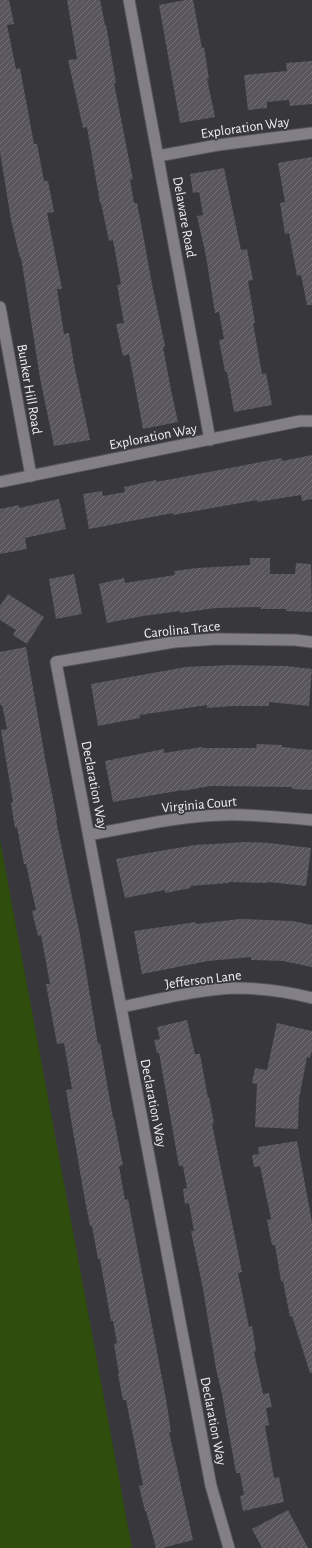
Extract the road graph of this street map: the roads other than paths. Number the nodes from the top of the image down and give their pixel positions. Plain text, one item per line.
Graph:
1 (129, 0) edge
2 (312, 133) edge
3 (158, 156) junction
4 (0, 307) edge
5 (312, 421) edge
6 (210, 440) junction
7 (31, 476) junction
8 (0, 482) edge
9 (312, 642) edge
10 (56, 662) joint
11 (312, 820) edge
12 (89, 835) junction
13 (312, 998) edge
14 (121, 1007) junction
15 (229, 1548) edge

1 - 3 street, Delaware Road
2 - 3 street, Exploration Way
3 - 6 street, Delaware Road
4 - 7 street, Bunker Hill Road
5 - 6 street, Exploration Way
6 - 7 street, Exploration Way
7 - 8 street, Exploration Way
9 - 10 street, Carolina Trace
10 - 12 street, Declaration Way
11 - 12 street, Virginia Court
12 - 14 street, Declaration Way
13 - 14 street, Jefferson Lane
14 - 15 street, Declaration Way

